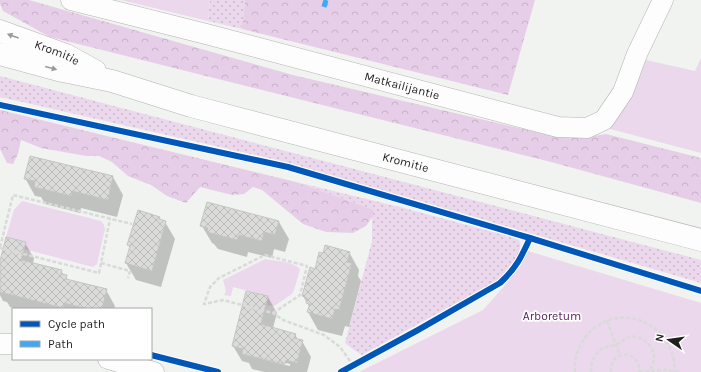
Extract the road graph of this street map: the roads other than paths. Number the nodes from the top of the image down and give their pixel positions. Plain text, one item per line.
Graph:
1 (71, 0) edge
2 (663, 0) edge
3 (0, 31) edge
4 (0, 54) edge
5 (112, 81) junction
6 (701, 240) edge
7 (0, 344) edge
8 (12, 344) edge
9 (112, 360) edge
10 (154, 372) edge

1 - 2 street, Matkailijantie
5 -> 3 main road, Kromitie
4 -> 5 main road, Kromitie
5 - 6 main road, Kromitie
7 - 8 street
9 - 10 street

